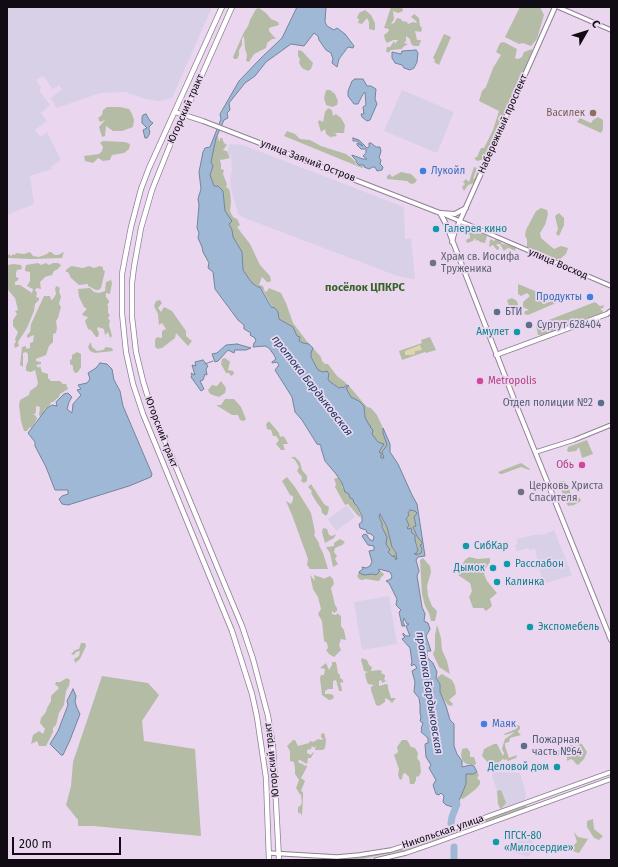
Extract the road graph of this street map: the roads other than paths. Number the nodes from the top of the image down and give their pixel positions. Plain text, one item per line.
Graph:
1 (222, 7) edge
2 (232, 7) edge
3 (555, 7) edge
4 (558, 7) edge
5 (611, 30) edge
6 (175, 112) junction
7 (184, 115) junction
8 (466, 208) junction
9 (440, 213) junction
10 (460, 222) junction
11 (452, 242) junction
12 (611, 286) edge
13 (610, 312) edge
14 (496, 355) junction
15 (611, 425) edge
16 (536, 452) junction
17 (178, 474) junction
18 (169, 478) junction
19 (611, 640) edge
20 (611, 772) edge
21 (611, 779) edge
22 (269, 854) junction
23 (279, 854) junction
24 (269, 860) edge
25 (279, 860) edge
26 (376, 860) edge

1 - 6 main road, Югорский тракт
2 - 7 main road, Югорский тракт
3 - 8 main road, Набережный проспект
4 - 5 street
6 - 7 main road, улица Заячий Остров
6 - 18 main road, Югорский тракт
7 - 9 main road, улица Заячий Остров
7 - 17 main road, Югорский тракт
8 - 9 main road
8 - 10 main road, Набережный проспект
9 - 10 street, улица Восход
9 - 11 main road
10 - 11 main road, Набережный проспект
10 - 12 street, улица Восход
11 - 14 main road
13 - 14 main road
14 - 16 main road
15 - 16 street
16 - 19 main road
17 - 18 main road
17 - 23 main road, Югорский тракт
18 - 22 main road, Югорский тракт
20 - 23 street, Никольская улица
21 - 26 street, Никольская улица
22 - 23 street, Никольская улица
22 - 24 main road, Югорский тракт
23 - 25 main road, Югорский тракт

